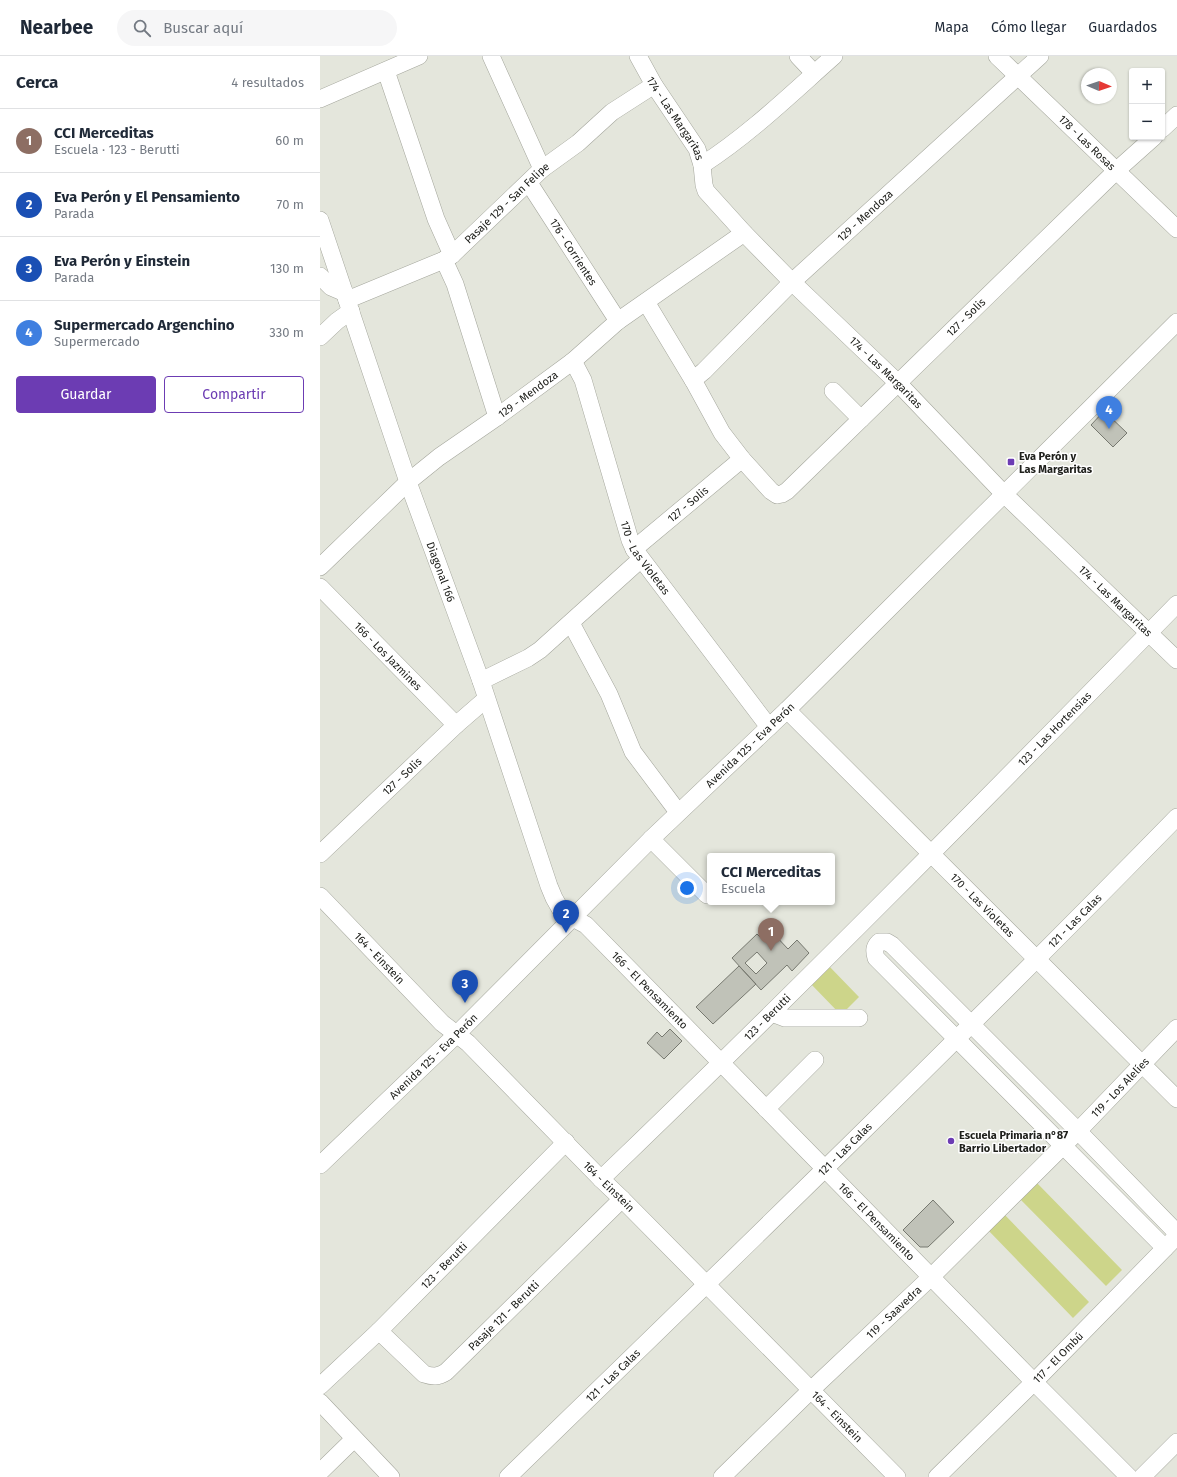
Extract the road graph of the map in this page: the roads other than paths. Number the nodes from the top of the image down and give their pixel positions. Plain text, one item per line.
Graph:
1 (419, 56) edge
2 (491, 56) edge
3 (638, 56) edge
4 (798, 56) edge
5 (834, 56) edge
6 (997, 56) edge
7 (1040, 56) edge
8 (386, 71) junction
9 (814, 73) junction
10 (1018, 77) junction
11 (654, 85) junction
12 (320, 99) edge
13 (1177, 115) edge
14 (1165, 126) edge
15 (1151, 140) edge
16 (702, 165) junction
17 (542, 169) junction
18 (1118, 170) junction
19 (529, 183) junction
20 (320, 220) edge
21 (1177, 229) edge
22 (744, 233) junction
23 (448, 257) junction
24 (320, 276) edge
25 (792, 282) junction
26 (348, 302) junction
27 (646, 302) junction
28 (618, 321) junction
29 (1177, 322) edge
30 (320, 337) edge
31 (573, 361) junction
32 (693, 380) junction
33 (899, 384) junction
34 (833, 391) dead end
35 (497, 417) junction
36 (861, 419) junction
37 (742, 459) junction
38 (408, 482) junction
39 (1004, 494) junction
40 (638, 554) junction
41 (320, 567) edge
42 (320, 587) edge
43 (1177, 604) edge
44 (571, 623) junction
45 (1149, 633) junction
46 (1177, 660) edge
47 (481, 681) junction
48 (486, 699) junction
49 (787, 710) junction
50 (456, 725) junction
51 (769, 728) junction
52 (678, 812) junction
53 (1177, 817) edge
54 (651, 839) junction
55 (320, 854) edge
56 (931, 854) junction
57 (706, 895) dead end
58 (320, 896) edge
59 (572, 918) junction
60 (1037, 960) junction
61 (772, 1013) junction
62 (859, 1018) dead end
63 (971, 1025) junction
64 (1177, 1028) edge
65 (456, 1034) junction
66 (958, 1038) junction
67 (815, 1060) dead end
68 (721, 1064) junction
69 (1141, 1065) junction
70 (1177, 1099) edge
71 (766, 1109) junction
72 (1078, 1131) junction
73 (566, 1142) junction
74 (1063, 1146) junction
75 (320, 1165) edge
76 (825, 1168) junction
77 (601, 1179) junction
78 (622, 1199) junction
79 (1177, 1234) edge
80 (1165, 1248) junction
81 (931, 1277) junction
82 (707, 1285) junction
83 (379, 1331) junction
84 (1034, 1382) junction
85 (320, 1386) edge
86 (811, 1390) junction
87 (320, 1402) edge
88 (354, 1439) junction
89 (1177, 1442) edge
90 (320, 1472) edge
91 (391, 1477) edge
92 (508, 1477) edge
93 (722, 1477) edge
94 (897, 1477) edge
95 (937, 1477) edge
96 (1129, 1477) edge
97 (1142, 1477) edge

1 - 8 street
2 - 17 street
3 - 11 street, 174 - Las Margaritas
4 - 9 street
5 - 9 street
6 - 10 street, 178 - Las Rosas
7 - 10 street, 129 - Mendoza
8 - 12 street
8 - 23 street
9 - 16 street
10 - 18 street, 178 - Las Rosas
10 - 25 street, 129 - Mendoza
11 - 16 street, 174 - Las Margaritas
11 - 17 street, Pasaje 129 - San Felipe
13 - 14 street
15 - 18 street, 127 - Solis
16 - 22 street, 174 - Las Margaritas
17 - 19 street, Pasaje 129 - San Felipe
18 - 21 street, 178 - Las Rosas
18 - 33 street, 127 - Solis
19 - 23 street, Pasaje 129 - San Felipe
19 - 28 street, 176 - Corrientes
20 - 26 street, Diagonal 166
22 - 25 street, 174 - Las Margaritas
22 - 27 street, 129 - Mendoza
23 - 26 street, Pasaje 129 - San Felipe
23 - 35 street
24 - 26 street
25 - 32 street, 129 - Mendoza
25 - 33 street, 174 - Las Margaritas
26 - 30 street, Pasaje 129 - San Felipe
26 - 38 street, Diagonal 166
27 - 28 street, 129 - Mendoza
27 - 32 street
28 - 31 street, 129 - Mendoza
29 - 39 street, Avenida 125 - Eva Perón
31 - 35 street, 129 - Mendoza
31 - 40 street, 170 - Las Violetas
32 - 37 street
33 - 36 street, 127 - Solis
33 - 39 street, 174 - Las Margaritas
34 - 36 street
35 - 38 street, 129 - Mendoza
36 - 37 street, 127 - Solis
37 - 40 street, 127 - Solis
38 - 41 street, 129 - Mendoza
38 - 47 street, Diagonal 166
39 - 45 street, 174 - Las Margaritas
39 - 49 street, Avenida 125 - Eva Perón
40 - 44 street, 127 - Solis
40 - 51 street, 170 - Las Violetas
42 - 50 street, 166 - Los Jazmines
43 - 45 street, 123 - Las Hortensias
44 - 47 street, 127 - Solis
44 - 52 street
45 - 46 street, 174 - Las Margaritas
45 - 56 street, 123 - Las Hortensias
47 - 48 street, Diagonal 166
48 - 50 street, 127 - Solis
48 - 59 street, Diagonal 166
49 - 51 street, Avenida 125 - Eva Perón
49 - 56 street, 170 - Las Violetas
50 - 55 street, 127 - Solis
51 - 52 street, Avenida 125 - Eva Perón
52 - 54 street, Avenida 125 - Eva Perón
53 - 60 street, 121 - Las Calas
54 - 57 street
54 - 59 street, Avenida 125 - Eva Perón
56 - 60 street, 170 - Las Violetas
56 - 61 street, 123 - Berutti
58 - 65 street, 164 - Einstein
59 - 65 street, Avenida 125 - Eva Perón
59 - 68 street, 166 - El Pensamiento
60 - 63 street, 121 - Las Calas
60 - 69 street, 170 - Las Violetas
61 - 62 street
61 - 68 street, 123 - Berutti
63 - 66 street, 121 - Las Calas
63 - 66 street
63 - 72 street
64 - 69 street, 119 - Los Alelíes
65 - 73 street, 164 - Einstein
65 - 75 street, Avenida 125 - Eva Perón
66 - 74 street
66 - 76 street, 121 - Las Calas
67 - 71 street
68 - 71 street, 166 - El Pensamiento
68 - 77 street, 123 - Berutti
69 - 70 street, 170 - Las Violetas
69 - 72 street, 119 - Los Alelíes
71 - 76 street, 166 - El Pensamiento
72 - 74 street, 119 - Los Alelíes
72 - 79 street
73 - 77 street, 164 - Einstein
73 - 83 street, 123 - Berutti
74 - 80 street
74 - 81 street, 119 - Saavedra
76 - 81 street, 166 - El Pensamiento
76 - 82 street, 121 - Las Calas
77 - 78 street, 164 - Einstein
78 - 82 street, 164 - Einstein
78 - 83 street, Pasaje 121 - Berutti
79 - 80 street, 117 - El Ombú
80 - 84 street, 117 - El Ombú
81 - 84 street, 166 - El Pensamiento
81 - 86 street, 119 - Saavedra
82 - 86 street, 164 - Einstein
82 - 92 street, 121 - Las Calas
83 - 85 street, 123 - Berutti
84 - 95 street, 117 - El Ombú
84 - 96 street, 166 - El Pensamiento
86 - 93 street, 119 - Saavedra
86 - 94 street, 164 - Einstein
87 - 88 street
88 - 90 street
88 - 91 street
89 - 97 street

